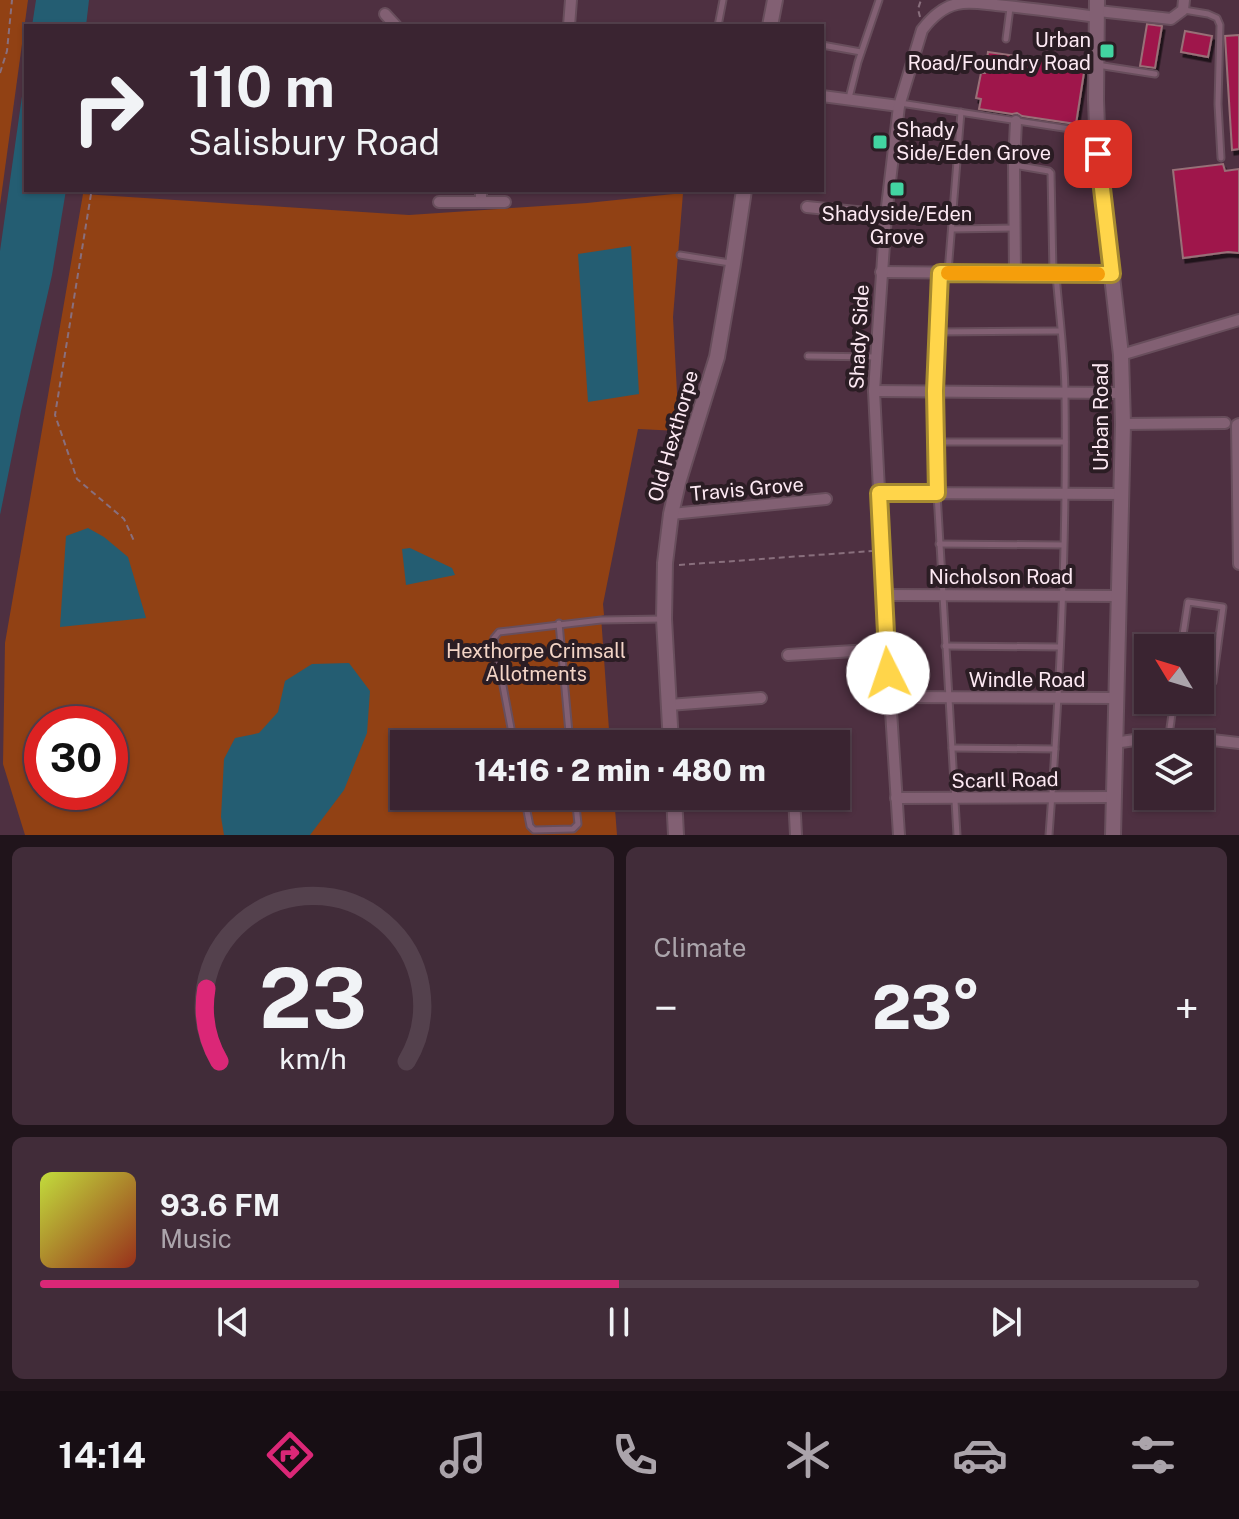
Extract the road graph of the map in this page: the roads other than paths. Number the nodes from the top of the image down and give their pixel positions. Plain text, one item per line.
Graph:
1 (571, 0) edge
2 (723, 0) edge
3 (775, 0) edge
4 (879, 0) edge
5 (1011, 3) edge
6 (1184, 5) edge
7 (1098, 9) edge
8 (385, 14) dead end
9 (394, 24) edge
10 (569, 24) edge
11 (718, 24) edge
12 (770, 24) edge
13 (1006, 39) dead end
14 (824, 45) edge
15 (861, 52) junction
16 (1096, 65) junction
17 (1155, 74) dead end
18 (824, 96) edge
19 (849, 99) junction
20 (899, 104) junction
21 (961, 112) junction
22 (1016, 121) junction
23 (1097, 133) junction
24 (1221, 158) dead end
25 (1014, 165) junction
26 (744, 192) edge
27 (481, 196) edge
28 (439, 202) dead end
29 (505, 202) dead end
30 (807, 207) dead end
31 (886, 215) junction
32 (1015, 228) junction
33 (952, 229) junction
34 (680, 255) dead end
35 (733, 264) junction
36 (881, 272) junction
37 (944, 273) junction
38 (1015, 274) junction
39 (1054, 274) junction
40 (1112, 274) junction
41 (1239, 320) edge
42 (1060, 331) junction
43 (938, 332) junction
44 (1121, 355) junction
45 (808, 356) dead end
46 (877, 357) junction
47 (874, 391) junction
48 (935, 391) junction
49 (1065, 393) junction
50 (1121, 393) junction
51 (1225, 423) dead end
52 (1123, 424) junction
53 (1239, 424) edge
54 (936, 442) junction
55 (1065, 442) junction
56 (879, 493) junction
57 (937, 493) junction
58 (1064, 493) junction
59 (1121, 494) junction
60 (826, 499) dead end
61 (671, 514) junction
62 (939, 544) junction
63 (1063, 545) junction
64 (1239, 564) edge
65 (884, 595) junction
66 (942, 595) junction
67 (1062, 596) junction
68 (1118, 596) junction
69 (664, 619) junction
70 (559, 623) junction
71 (1183, 634) edge
72 (945, 646) junction
73 (1060, 647) junction
74 (887, 649) junction
75 (788, 655) dead end
76 (1214, 674) edge
77 (890, 697) junction
78 (949, 697) junction
79 (761, 698) dead end
80 (1058, 698) junction
81 (1115, 698) junction
82 (669, 705) junction
83 (511, 730) edge
84 (569, 730) edge
85 (670, 730) edge
86 (1134, 740) edge
87 (1214, 740) edge
88 (1114, 743) junction
89 (1239, 743) edge
90 (952, 748) junction
91 (1055, 749) junction
92 (1114, 797) junction
93 (896, 798) junction
94 (1052, 798) junction
95 (955, 799) junction
96 (527, 810) edge
97 (576, 810) edge
98 (675, 810) edge
99 (795, 810) edge
100 (676, 835) edge
101 (796, 835) edge
102 (899, 835) edge
103 (957, 835) edge
104 (1049, 835) edge
105 (1113, 835) edge

1 - 10 street
2 - 11 lane
3 - 12 street
4 - 15 lane
5 - 7 street, Shady Side
5 - 13 lane
5 - 20 street, Shady Side
6 - 7 street, Shady Side
6 - 24 lane
7 - 16 street, Urban Road
8 - 9 street
14 - 15 lane
15 - 19 lane
16 - 17 lane
16 - 23 street, Urban Road
18 - 19 street
19 - 20 street
20 - 21 lane
20 - 31 street, Shady Side
21 - 22 lane
21 - 33 lane
22 - 23 lane
22 - 25 street
23 - 40 street, Urban Road
25 - 32 street
25 - 39 lane
26 - 35 street, Old Hexthorpe
27 - 28 street
27 - 29 street
30 - 31 street
31 - 36 street, Shady Side
32 - 33 lane
32 - 38 street
33 - 37 lane
34 - 35 lane
35 - 61 street, Old Hexthorpe
36 - 37 street
36 - 46 street, Shady Side
37 - 38 street
37 - 43 lane
38 - 39 street
39 - 40 street
39 - 42 lane
40 - 44 street, Urban Road
41 - 44 street
42 - 43 lane
42 - 49 lane
43 - 48 lane
44 - 50 street, Urban Road
45 - 46 lane
46 - 47 street, Shady Side
47 - 48 street
47 - 56 street, Shady Side
48 - 49 street
48 - 54 lane
49 - 50 street
49 - 55 lane
50 - 52 street, Urban Road
51 - 52 street
52 - 59 street, Urban Road
53 - 64 street
54 - 55 lane
54 - 57 lane
55 - 58 lane
56 - 57 street
56 - 65 street, Shady Side
57 - 58 street
57 - 62 lane
58 - 59 street
58 - 63 lane
59 - 68 street, Urban Road
60 - 61 street, Travis Grove
61 - 69 street, Old Hexthorpe
62 - 63 lane
62 - 66 lane
63 - 67 lane
65 - 66 street, Nicholson Road
65 - 74 street, Shady Side
66 - 67 street, Nicholson Road
66 - 72 lane
67 - 68 street, Nicholson Road
67 - 73 lane
68 - 81 street, Urban Road
69 - 70 lane
69 - 82 street, Old Hexthorpe
70 - 83 lane
70 - 84 lane
71 - 76 lane
72 - 73 lane
72 - 78 lane
73 - 80 lane
74 - 75 street
74 - 77 street, Shady Side
77 - 78 street, Windle Road
77 - 93 street, Shady Side
78 - 80 street, Windle Road
78 - 90 lane
79 - 82 street
80 - 81 street, Windle Road
80 - 91 lane
81 - 88 street, Urban Road
82 - 85 street, Old Hexthorpe
86 - 88 street
87 - 89 street
88 - 92 street, Urban Road
90 - 91 lane
90 - 95 lane
91 - 94 lane
92 - 94 street, Scarll Road
92 - 105 street, Urban Road
93 - 95 street, Scarll Road
93 - 102 street, Shady Side
94 - 95 street, Scarll Road
94 - 104 lane
95 - 103 lane
96 - 97 lane
98 - 100 street
99 - 101 street

